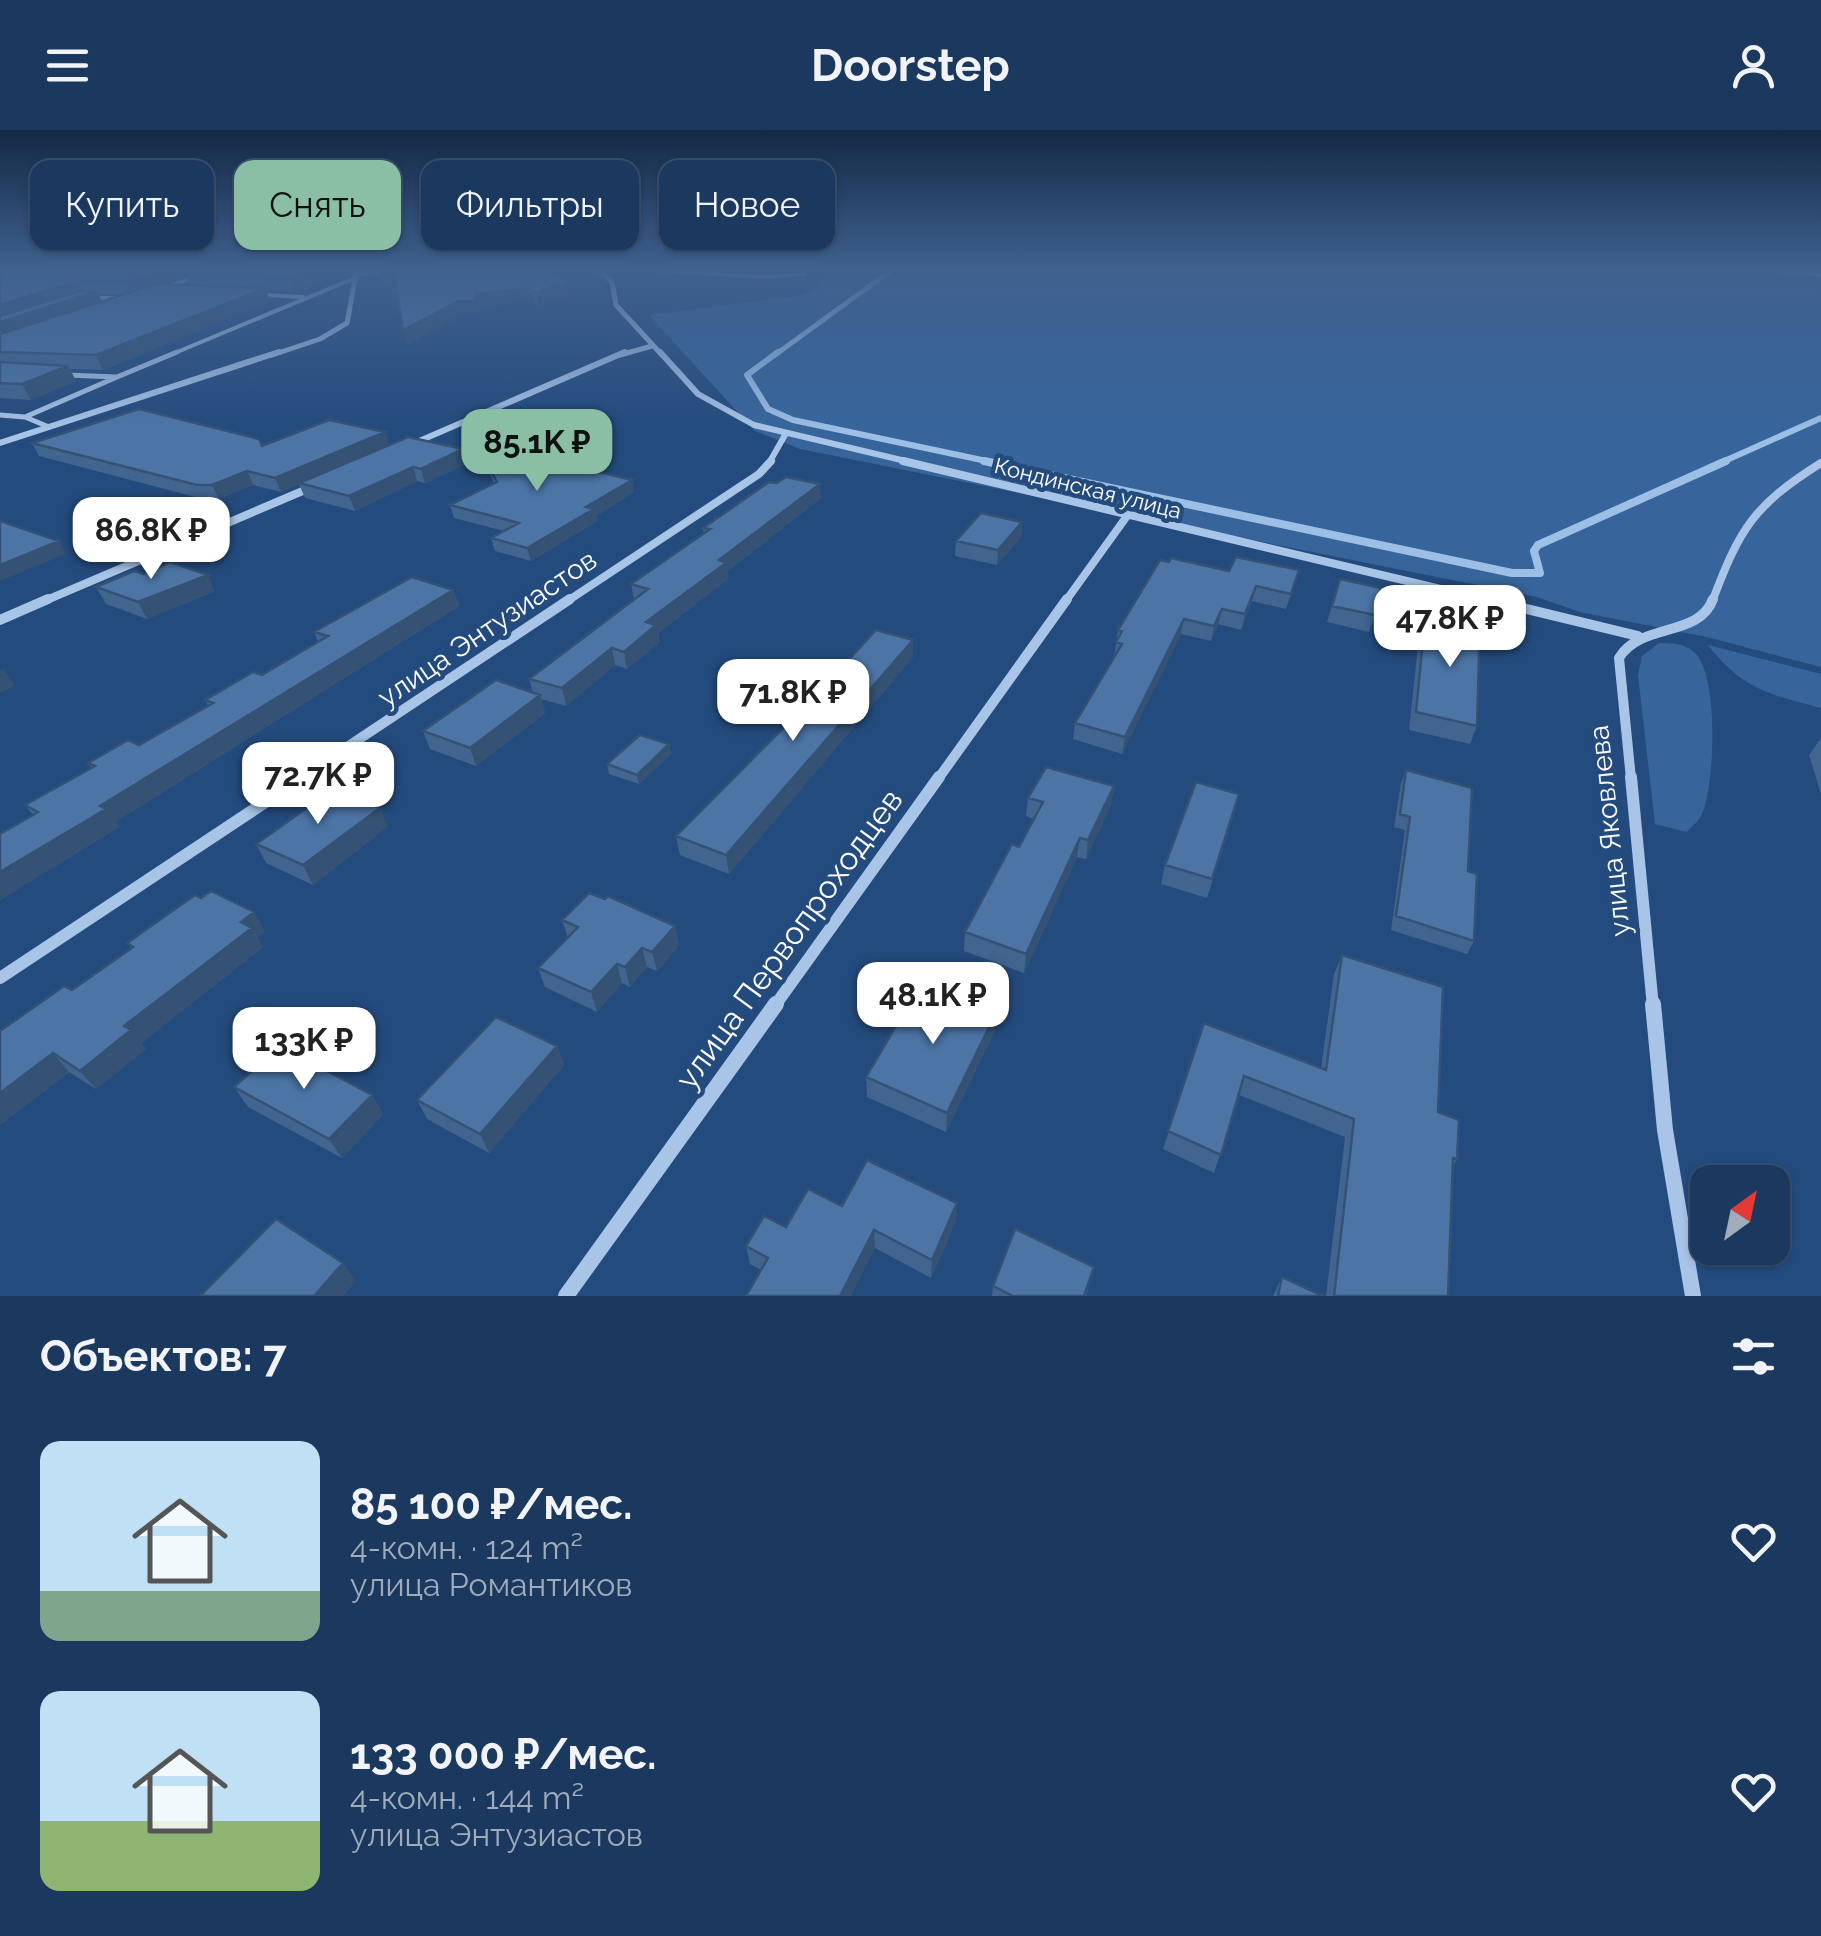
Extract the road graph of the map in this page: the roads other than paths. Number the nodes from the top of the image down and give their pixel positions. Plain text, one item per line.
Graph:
1 (245, 323) edge
2 (346, 323) edge
3 (632, 323) edge
4 (652, 346) junction
5 (59, 374) edge
6 (118, 377) junction
7 (0, 415) edge
8 (25, 417) junction
9 (50, 427) junction
10 (786, 435) junction
11 (0, 443) edge
12 (393, 452) edge
13 (1821, 462) edge
14 (322, 482) edge
15 (1127, 516) junction
16 (0, 620) edge
17 (1638, 636) junction
18 (0, 978) edge
19 (566, 1296) edge
20 (1693, 1296) edge

1 - 6 lane
2 - 9 street
3 - 4 street, Кондинская улица
4 - 10 street, Кондинская улица
4 - 12 street
5 - 6 lane
6 - 8 lane
7 - 8 lane
8 - 9 lane
9 - 11 street
10 - 15 street, Кондинская улица
10 - 18 street, улица Энтузиастов
13 - 17 street
14 - 16 street
15 - 17 street, Кондинская улица
15 - 19 street, улица Первопроходцев
17 - 20 street, улица Яковлева

